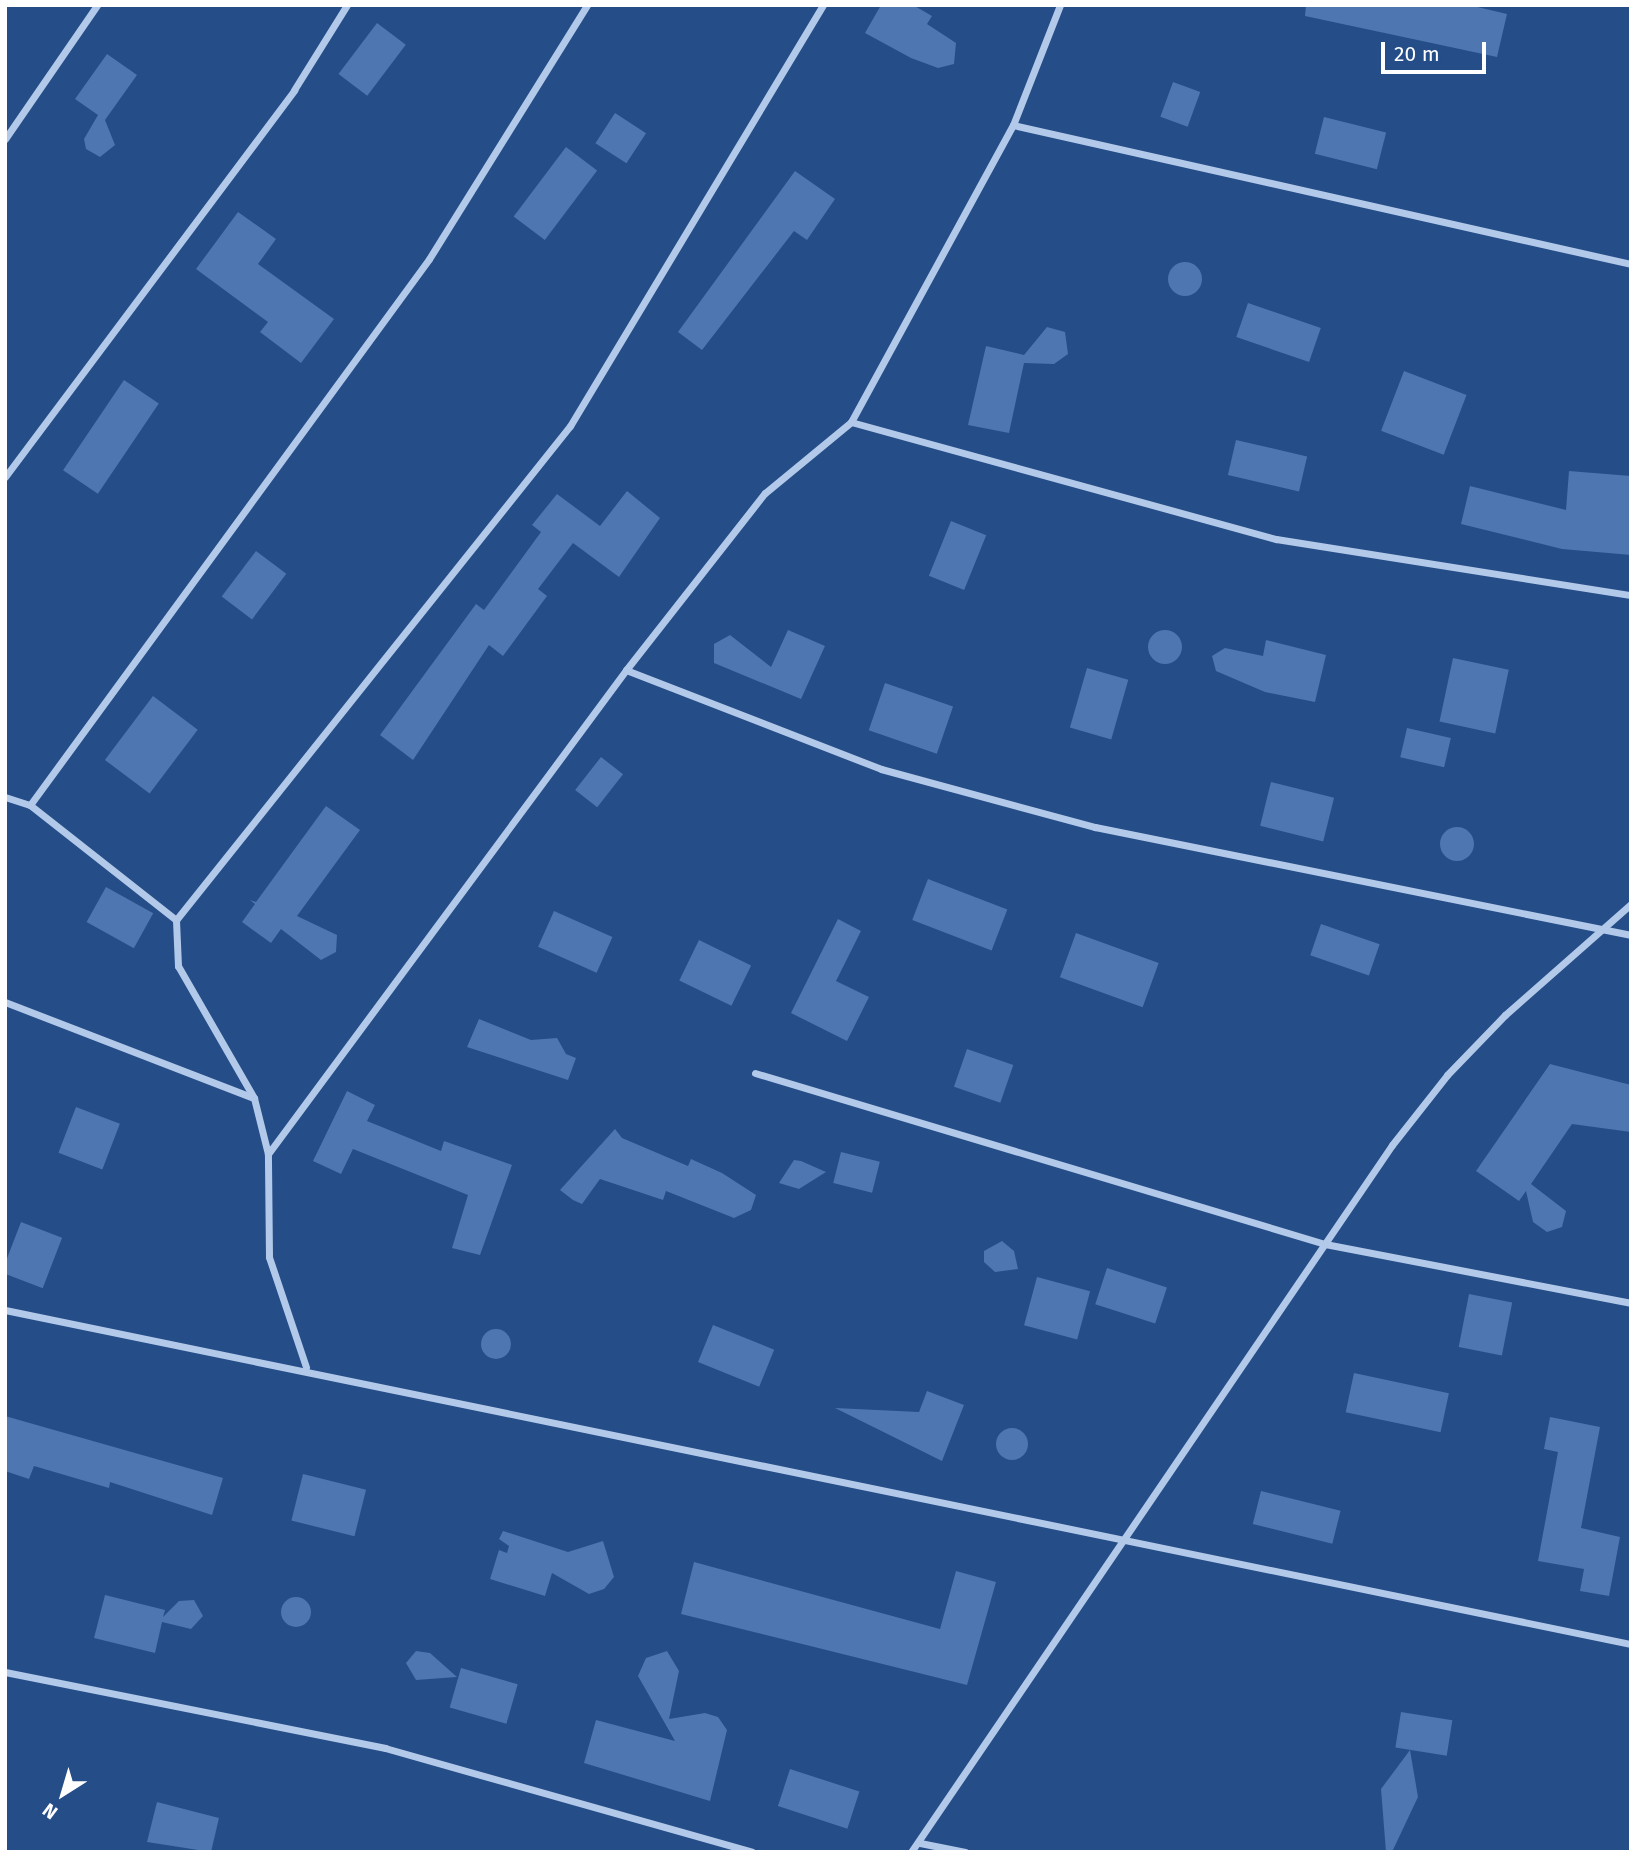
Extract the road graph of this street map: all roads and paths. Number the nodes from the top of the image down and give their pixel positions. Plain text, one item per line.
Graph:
1 (96, 5) edge
2 (347, 5) edge
3 (587, 5) edge
4 (823, 5) edge
5 (1060, 5) edge
6 (1013, 125) junction
7 (5, 139) edge
8 (1631, 264) edge
9 (851, 422) junction
10 (5, 477) edge
11 (1631, 595) edge
12 (626, 670) junction
13 (5, 797) edge
14 (30, 805) junction
15 (1631, 904) edge
16 (176, 920) junction
17 (1600, 931) junction
18 (1631, 935) edge
19 (5, 1002) edge
20 (755, 1073) dead end
21 (254, 1098) junction
22 (268, 1154) junction
23 (1325, 1244) junction
24 (1631, 1303) edge
25 (5, 1310) edge
26 (306, 1367) junction
27 (1121, 1542) junction
28 (1631, 1644) edge
29 (5, 1672) edge
30 (920, 1843) junction
31 (752, 1852) edge
32 (911, 1852) edge
33 (965, 1852) edge

1 - 7 street
2 - 10 street
3 - 14 street
4 - 16 street
5 - 6 street
6 - 8 street
6 - 9 street
9 - 11 street
9 - 12 street
12 - 17 street
12 - 22 street
13 - 14 street
14 - 16 street
15 - 17 street
16 - 21 street
17 - 18 street
17 - 23 street
19 - 21 street
20 - 23 street
21 - 22 street
22 - 26 street
23 - 24 street
23 - 27 street
25 - 26 street
26 - 27 street
27 - 28 street
27 - 30 street
29 - 31 street
30 - 32 street
30 - 33 street

